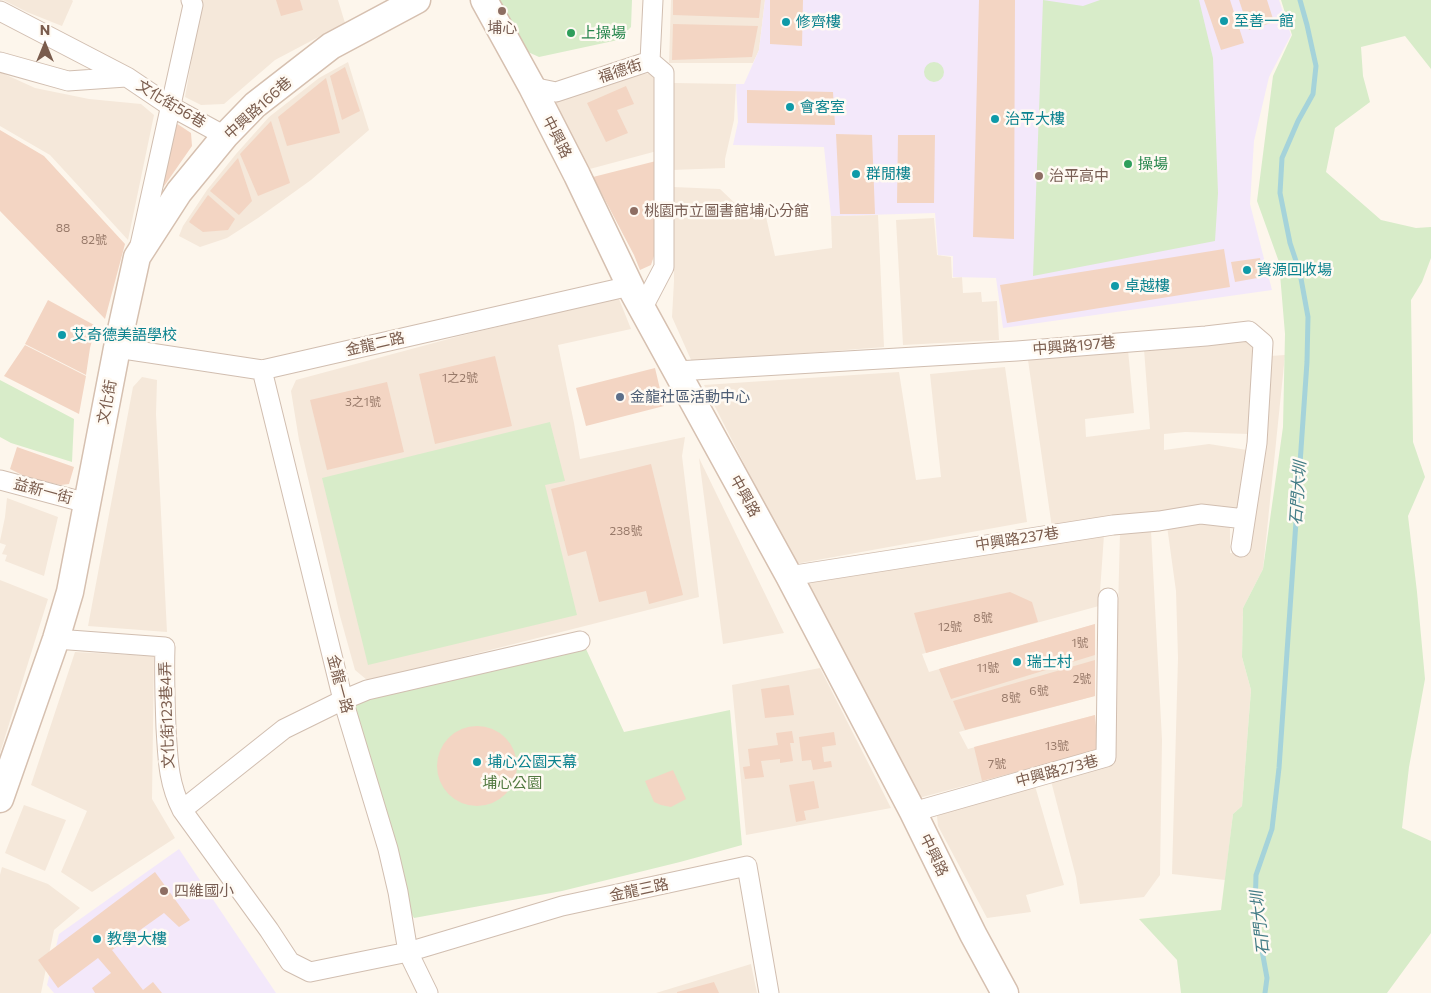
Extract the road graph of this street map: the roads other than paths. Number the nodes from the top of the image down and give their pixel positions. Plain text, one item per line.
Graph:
1 (191, 0) edge
2 (417, 0) edge
3 (484, 0) edge
4 (652, 0) edge
5 (0, 11) edge
6 (650, 61) junction
7 (0, 62) edge
8 (127, 77) junction
9 (532, 87) junction
10 (170, 106) junction
11 (225, 136) junction
12 (137, 257) junction
13 (630, 286) junction
14 (642, 309) junction
15 (117, 348) junction
16 (262, 370) junction
17 (677, 371) junction
18 (0, 480) edge
19 (87, 502) junction
20 (1245, 519) junction
21 (1241, 546) dead end
22 (789, 576) junction
23 (1108, 598) dead end
24 (56, 639) junction
25 (580, 640) dead end
26 (343, 700) junction
27 (0, 799) edge
28 (182, 810) junction
29 (913, 812) junction
30 (408, 952) junction
31 (428, 993) edge
32 (769, 993) edge
33 (1005, 993) edge

1 - 10 street, 文化街
2 - 11 street, 中興路166巷
3 - 9 street, 中興路
4 - 6 street, 福德街
5 - 8 street
6 - 9 street, 福德街
6 - 14 street
7 - 8 street, 文化街56巷
8 - 10 street, 文化街56巷
9 - 13 street, 中興路
10 - 11 street, 文化街56巷
10 - 12 street, 文化街
11 - 12 street, 中興路166巷
12 - 15 street, 文化街
13 - 14 street, 中興路
13 - 16 street, 金龍二路
14 - 17 street, 中興路
15 - 16 street, 金龍二路
15 - 19 street, 文化街
16 - 26 street, 金龍一路
17 - 20 street, 中興路197巷
17 - 22 street, 中興路
18 - 19 street, 益新一街
19 - 24 street, 文化街
20 - 21 street, 中興路197巷
20 - 22 street, 中興路237巷
22 - 29 street, 中興路
23 - 29 street, 中興路273巷
24 - 27 street, 文化街
24 - 28 street, 文化街123巷4弄
25 - 26 street
26 - 28 street
26 - 30 street, 金龍一路
28 - 30 street, 文化街123巷4弄
29 - 33 street, 中興路
30 - 31 street, 金龍一路
30 - 32 street, 金龍三路

